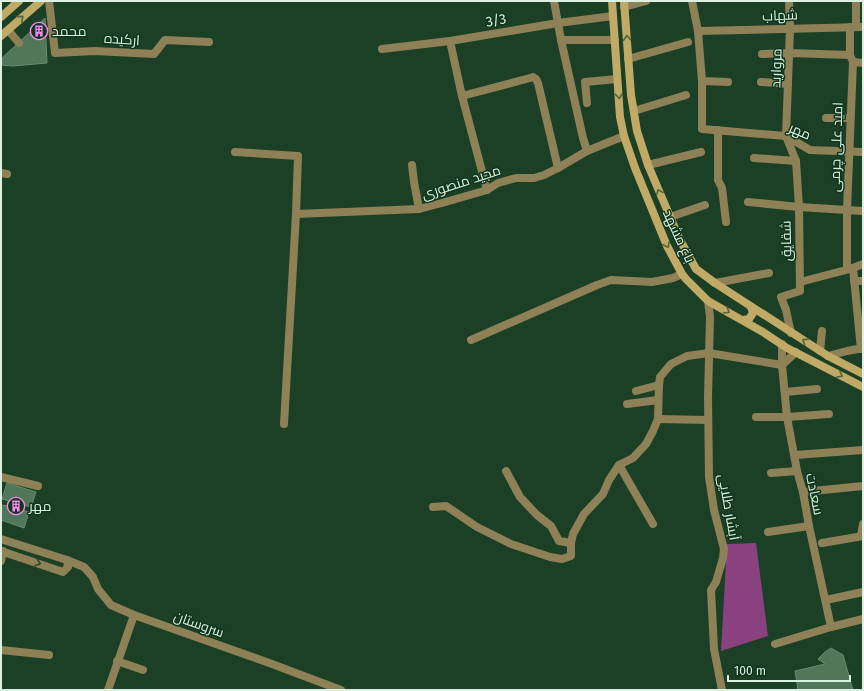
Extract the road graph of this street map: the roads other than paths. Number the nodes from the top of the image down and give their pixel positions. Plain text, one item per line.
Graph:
1 (19, 1) edge
2 (41, 1) edge
3 (49, 1) edge
4 (554, 1) edge
5 (612, 1) edge
6 (646, 1) edge
7 (692, 1) edge
8 (789, 1) edge
9 (856, 1) edge
10 (624, 4) edge
11 (613, 16) junction
12 (1, 17) edge
13 (558, 23) junction
14 (856, 27) edge
15 (790, 28) junction
16 (8, 30) junction
17 (698, 31) junction
18 (1, 36) edge
19 (560, 40) junction
20 (615, 40) junction
21 (450, 41) junction
22 (210, 42) dead end
23 (688, 42) dead end
24 (19, 43) dead end
25 (382, 49) dead end
26 (789, 53) junction
27 (762, 54) dead end
28 (628, 59) junction
29 (852, 59) junction
30 (863, 63) edge
31 (617, 79) junction
32 (702, 81) junction
33 (728, 82) dead end
34 (761, 82) dead end
35 (788, 84) junction
36 (686, 95) dead end
37 (462, 96) junction
38 (587, 103) dead end
39 (634, 111) junction
40 (826, 118) dead end
41 (850, 118) junction
42 (718, 130) junction
43 (624, 136) junction
44 (786, 136) junction
45 (587, 151) junction
46 (235, 152) dead end
47 (700, 152) dead end
48 (849, 152) junction
49 (863, 152) edge
50 (754, 158) dead end
51 (796, 160) junction
52 (412, 165) dead end
53 (648, 166) junction
54 (558, 168) junction
55 (487, 190) junction
56 (748, 202) dead end
57 (705, 205) dead end
58 (799, 207) junction
59 (419, 209) junction
60 (847, 210) junction
61 (863, 211) edge
62 (296, 214) junction
63 (670, 218) junction
64 (726, 222) dead end
65 (863, 264) edge
66 (850, 269) junction
67 (769, 273) dead end
68 (682, 274) junction
69 (854, 281) junction
70 (863, 281) edge
71 (800, 282) junction
72 (715, 283) junction
73 (708, 301) junction
74 (751, 307) junction
75 (771, 319) junction
76 (743, 320) junction
77 (822, 331) dead end
78 (763, 332) junction
79 (791, 332) junction
80 (471, 340) dead end
81 (782, 344) junction
82 (862, 348) edge
83 (820, 351) junction
84 (847, 351) junction
85 (796, 352) junction
86 (709, 353) junction
87 (828, 356) junction
88 (782, 365) junction
89 (843, 365) junction
90 (863, 374) edge
91 (659, 385) junction
92 (863, 387) edge
93 (817, 389) dead end
94 (636, 391) dead end
95 (785, 392) junction
96 (658, 400) junction
97 (627, 404) dead end
98 (829, 414) dead end
99 (756, 417) dead end
100 (787, 417) junction
101 (658, 419) junction
102 (708, 420) junction
103 (284, 424) dead end
104 (863, 450) edge
105 (794, 455) junction
106 (619, 465) junction
107 (506, 471) dead end
108 (797, 471) junction
109 (771, 473) dead end
110 (1, 477) edge
111 (38, 486) dead end
112 (863, 486) edge
113 (803, 492) junction
114 (433, 507) dead end
115 (653, 524) dead end
116 (863, 524) edge
117 (809, 526) junction
118 (768, 532) dead end
119 (862, 536) edge
120 (1, 539) edge
121 (571, 542) junction
122 (822, 543) dead end
123 (2, 551) edge
124 (67, 560) junction
125 (1, 561) edge
126 (863, 592) edge
127 (826, 600) junction
128 (134, 615) junction
129 (863, 619) edge
130 (831, 626) junction
131 (775, 644) dead end
132 (1, 650) edge
133 (49, 656) dead end
134 (118, 661) junction
135 (143, 670) dead end
136 (108, 690) edge
137 (341, 690) edge
138 (722, 690) edge

1 - 12 main road
16 -> 2 main road
3 - 22 street, ارکیده
4 - 13 street
5 - 11 main road, باغ مشهد
6 - 10 street
7 - 17 street
8 - 15 street, مروارید
9 - 14 street, امید علی چرمی
28 -> 10 main road, باغ مشهد
11 - 13 street, 3/3
11 - 20 main road, باغ مشهد
13 - 19 street
13 - 21 street, 3/3
14 - 15 street, شهاب
14 - 29 street, امید علی چرمی
15 - 17 street, شهاب
15 - 26 street, مروارید
16 - 18 main road
16 - 24 street
17 - 32 street
19 - 20 street
19 - 45 street
20 - 31 main road, باغ مشهد
21 - 25 street, 3/3
21 - 37 street
23 - 28 street
26 - 27 street
26 - 29 street
26 - 35 street, مروارید
28 - 39 main road, باغ مشهد
29 - 30 street
29 - 41 street, امید علی چرمی
31 - 38 street
31 -> 43 main road, باغ مشهد
32 - 33 street
32 - 42 street, مهر
34 - 35 street
35 - 44 street, مروارید
36 - 39 street
37 - 54 street
37 - 55 street
39 - 53 main road, باغ مشهد
40 - 41 street
41 - 48 street, امید علی چرمی
42 - 44 street, مهر
42 - 64 street
43 - 45 street, مجید منصوری
43 -> 68 main road, باغ مشهد
44 - 48 street, مهر
44 - 51 street, شقایق
45 - 54 street, مجید منصوری
46 - 62 street
47 - 53 street
48 - 49 street, مهر
48 - 60 street, امید علی چرمی
50 - 51 street
51 - 58 street, شقایق
52 - 59 street
63 -> 53 main road, باغ مشهد
54 - 55 street, مجید منصوری
55 - 59 street, مجید منصوری
56 - 58 street
57 - 63 street
58 - 60 street
58 - 71 street, شقایق
59 - 62 street, مجید منصوری
60 - 61 street
60 - 66 street, امید علی چرمی
62 - 103 street
63 - 72 main road, باغ مشهد
65 - 66 street
66 - 69 street, امید علی چرمی
66 - 71 street
67 - 72 street
68 - 73 main road, باغ مشهد
68 - 80 street
69 - 70 street
69 - 82 street, امید علی چرمی
71 - 79 street
72 - 74 main road, باغ مشهد
73 -> 76 main road, باغ مشهد
73 - 86 street, آبشار طلایی
74 - 75 main road, باغ مشهد
74 - 76 main road
75 - 78 main road
75 - 79 main road, باغ مشهد
76 - 78 main road, باغ مشهد
77 - 83 street
78 - 81 main road, باغ مشهد
83 -> 79 main road, باغ مشهد
81 - 85 main road, باغ مشهد
81 - 88 street, سعادت
82 - 84 street
83 - 87 main road, باغ مشهد
84 - 87 street
84 - 89 street
85 - 88 street
85 -> 92 main road, باغ مشهد
86 - 88 street
86 - 91 street
86 - 102 street, آبشار طلایی
87 - 89 main road, باغ مشهد
88 - 95 street, سعادت
89 - 90 main road, باغ مشهد
91 - 94 street
91 - 96 street
93 - 95 street
95 - 100 street, سعادت
96 - 97 street
96 - 101 street
98 - 100 street
99 - 100 street
100 - 105 street, سعادت
101 - 102 street
101 - 106 street
102 - 138 street, آبشار طلایی
104 - 105 street
105 - 108 street, سعادت
106 - 115 street
106 - 121 street
107 - 121 street
108 - 109 street
108 - 113 street, سعادت
110 - 111 street
112 - 113 street
113 - 117 street, سعادت
114 - 121 street
116 - 119 street
117 - 118 street
117 - 127 street, سعادت
119 - 122 street
120 - 124 street, سروستان
123 -> 124 street
123 - 125 street
124 - 128 street, سروستان
126 - 127 street
127 - 130 street, سعادت
128 - 134 street
128 - 137 street, سروستان
129 - 130 street
130 - 131 street
132 - 133 street
134 - 135 street
134 - 136 street

